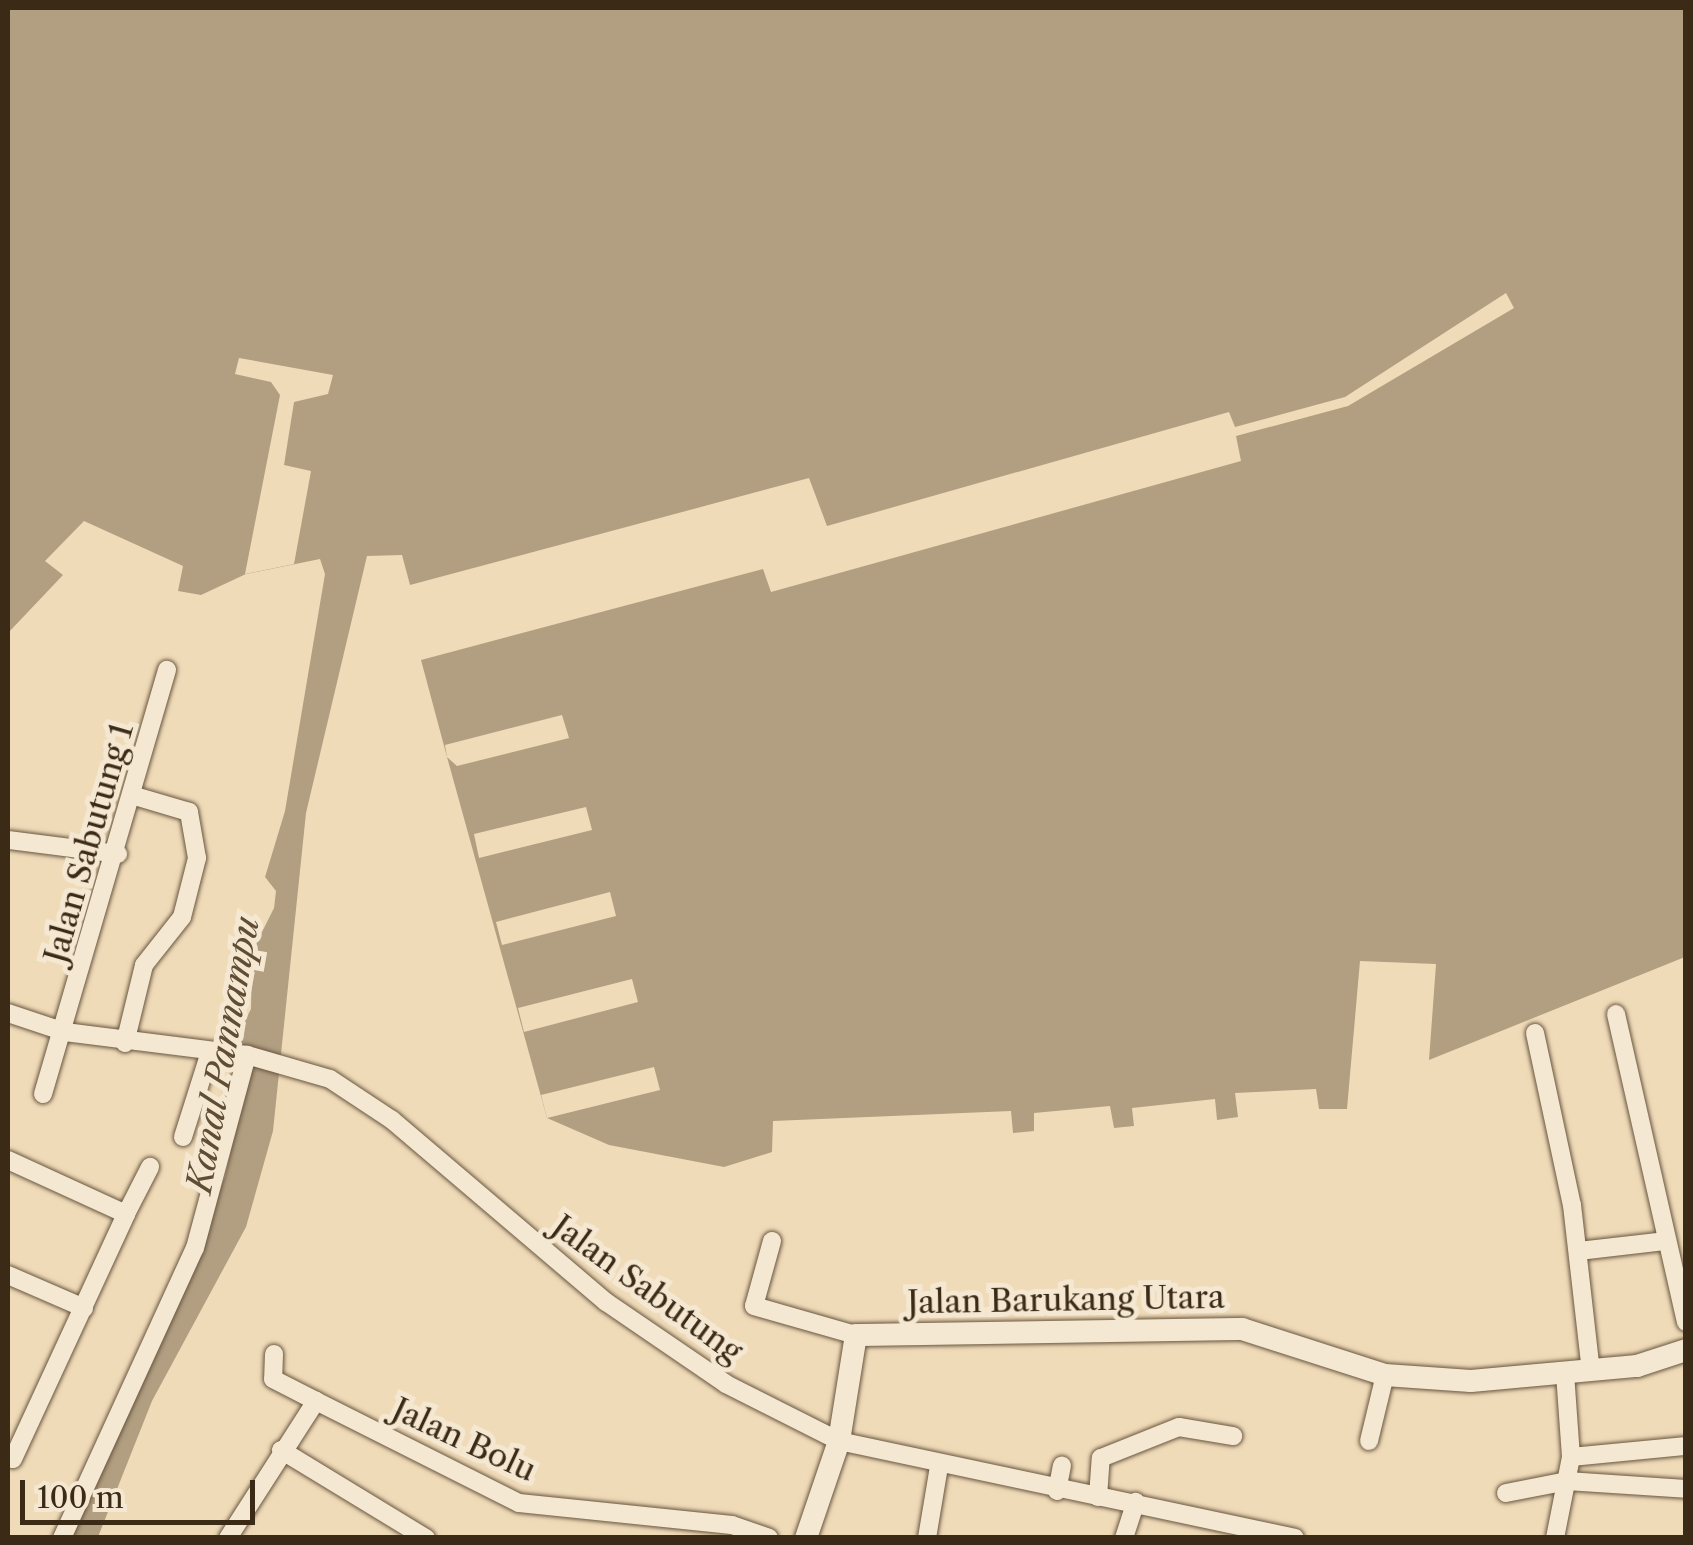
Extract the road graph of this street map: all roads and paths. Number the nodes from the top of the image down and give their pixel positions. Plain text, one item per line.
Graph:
1 (167, 670) dead end
2 (135, 796) junction
3 (9, 840) edge
4 (118, 854) junction
5 (8, 1013) edge
6 (1616, 1014) dead end
7 (66, 1032) junction
8 (1535, 1033) dead end
9 (126, 1042) junction
10 (210, 1052) junction
11 (248, 1055) junction
12 (43, 1094) dead end
13 (183, 1137) dead end
14 (8, 1160) edge
15 (150, 1168) dead end
16 (126, 1214) junction
17 (772, 1241) dead end
18 (1666, 1241) junction
19 (1579, 1251) junction
20 (8, 1275) edge
21 (84, 1308) junction
22 (1686, 1322) edge
23 (856, 1334) junction
24 (1686, 1350) edge
25 (274, 1354) dead end
26 (1590, 1371) junction
27 (1565, 1374) junction
28 (1386, 1375) junction
29 (316, 1401) junction
30 (1233, 1436) dead end
31 (839, 1441) junction
32 (1369, 1441) dead end
33 (1686, 1446) edge
34 (281, 1450) junction
35 (1571, 1457) junction
36 (13, 1458) dead end
37 (1062, 1464) dead end
38 (939, 1466) junction
39 (1567, 1481) junction
40 (1686, 1488) edge
41 (1056, 1490) junction
42 (1506, 1493) dead end
43 (1098, 1497) junction
44 (1136, 1502) junction
45 (1234, 1530) edge
46 (62, 1538) edge
47 (228, 1538) edge
48 (426, 1538) edge
49 (769, 1538) edge
50 (806, 1538) edge
51 (927, 1538) edge
52 (1124, 1538) edge
53 (1295, 1538) edge
54 (1555, 1538) edge

1 - 2 street, Jalan Sabutung 1
2 - 4 street, Jalan Sabutung 1
2 - 9 street
3 - 4 street
4 - 7 street, Jalan Sabutung 1
5 - 7 street, Jalan Sabutung
6 - 18 street
7 - 9 street, Jalan Sabutung
7 - 12 street, Jalan Sabutung 1
8 - 19 street
9 - 10 street, Jalan Sabutung
10 - 11 street, Jalan Sabutung
10 - 13 street
11 - 31 street, Jalan Sabutung
11 - 46 street
14 - 16 street
15 - 16 street
16 - 21 street
17 - 23 street
18 - 19 street
18 - 22 street
19 - 26 street
20 - 21 street
21 - 36 street
23 - 28 street, Jalan Barukang Utara
23 - 31 street
24 - 26 street, Jalan Barukang Utara
25 - 29 street, Jalan Bolu
26 - 27 street, Jalan Barukang Utara
27 - 28 street, Jalan Barukang Utara
27 - 35 street
28 - 32 street
29 - 34 street
29 - 49 street, Jalan Bolu
30 - 43 street
31 - 38 street, Jalan Sabutung
31 - 50 street
33 - 35 street
34 - 47 street
34 - 48 street
35 - 39 street
37 - 41 street
38 - 41 street, Jalan Sabutung
38 - 51 street
39 - 40 street
39 - 42 street
39 - 54 street
41 - 43 street, Jalan Sabutung
43 - 44 street, Jalan Sabutung
44 - 45 street, Jalan Sabutung
44 - 52 street
45 - 53 street, Jalan Sabutung

